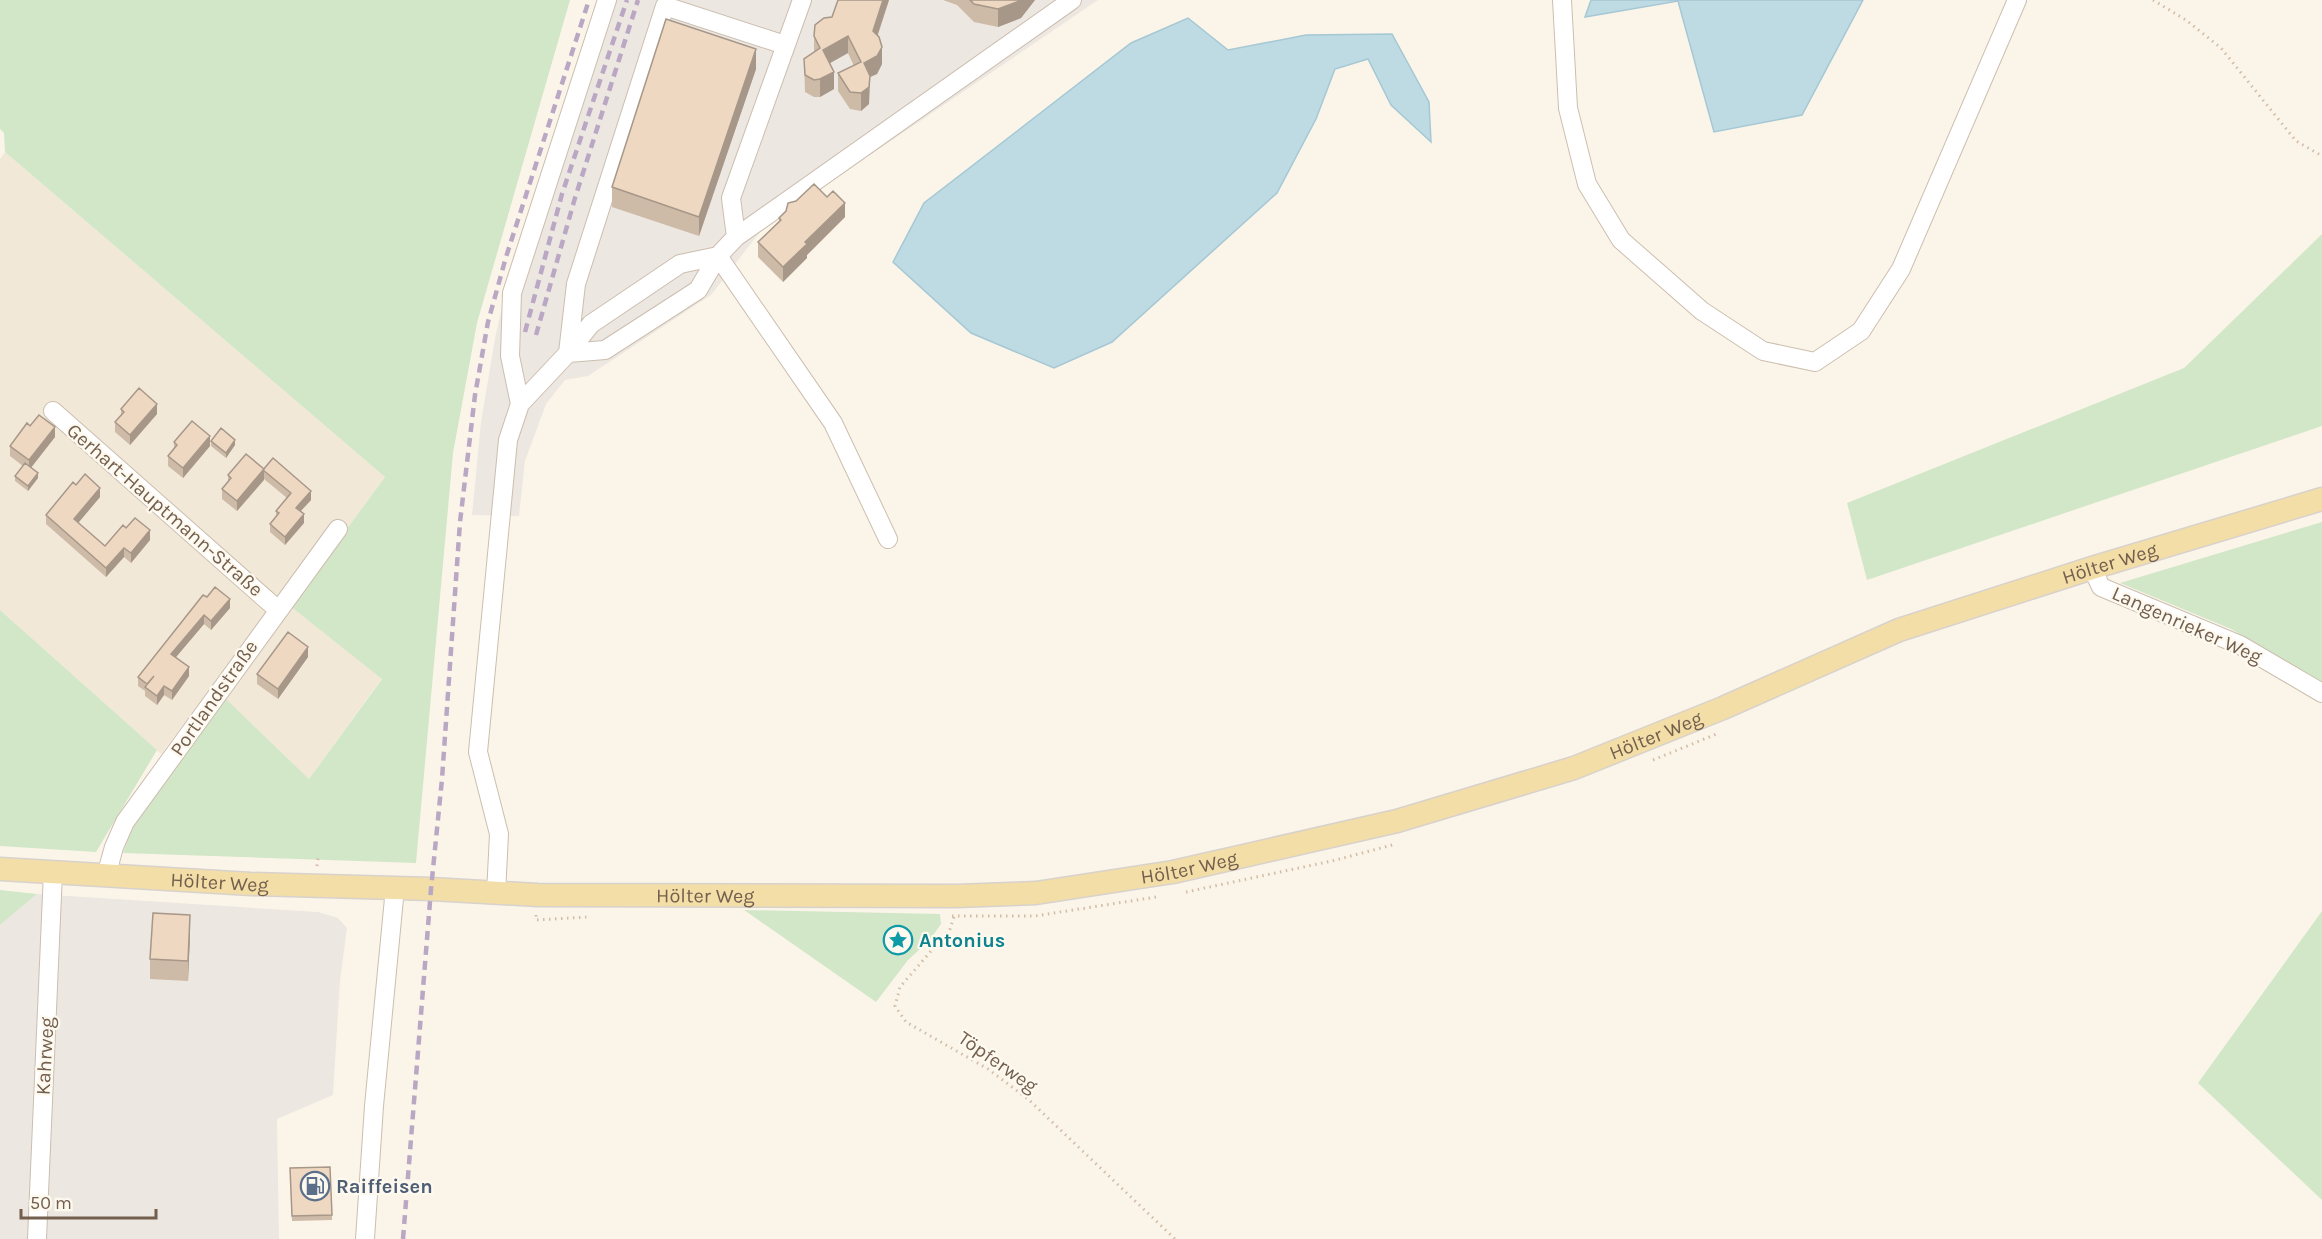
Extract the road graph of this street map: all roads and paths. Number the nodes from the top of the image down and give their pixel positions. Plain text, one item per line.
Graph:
1 (607, 0) edge
2 (802, 0) edge
3 (1072, 0) edge
4 (1562, 0) edge
5 (2018, 0) edge
6 (2153, 0) edge
7 (785, 45) junction
8 (2322, 156) edge
9 (736, 237) junction
10 (718, 256) junction
11 (568, 353) junction
12 (520, 404) junction
13 (53, 411) dead end
14 (2322, 499) edge
15 (338, 529) dead end
16 (888, 539) dead end
17 (2092, 568) junction
18 (278, 609) junction
19 (2322, 693) edge
20 (1723, 731) dead end
21 (1650, 761) dead end
22 (1403, 842) dead end
23 (0, 869) edge
24 (53, 872) junction
25 (106, 876) junction
26 (395, 888) junction
27 (496, 894) junction
28 (1177, 894) dead end
29 (538, 895) junction
30 (1165, 896) dead end
31 (952, 905) junction
32 (589, 917) dead end
33 (954, 918) junction
34 (37, 1239) edge
35 (365, 1239) edge
36 (1175, 1239) edge

1 - 12 street
2 - 7 street
3 - 9 street
4 - 5 street
6 - 8 path
7 - 9 street
7 - 11 street
9 - 10 street
10 - 11 street
10 - 11 street
10 - 16 street
11 - 12 street
12 - 27 street
13 - 18 street, Gerhart-Hauptmann-Straße
14 - 17 main road, Hölter Weg
15 - 18 street, Portlandstraße
17 - 19 street, Langenrieker Weg
17 - 31 main road, Hölter Weg
18 - 25 street, Portlandstraße
20 - 21 path
22 - 28 path
23 - 24 main road, Hölter Weg
24 - 25 main road, Hölter Weg
24 - 34 street, Kahrweg
25 - 26 main road, Hölter Weg
26 - 27 main road, Hölter Weg
26 - 35 street
27 - 29 main road, Hölter Weg
29 - 31 main road, Hölter Weg
29 - 32 path
30 - 33 path
31 - 33 path, Töpferweg
31 - 33 path
33 - 36 path, Töpferweg

